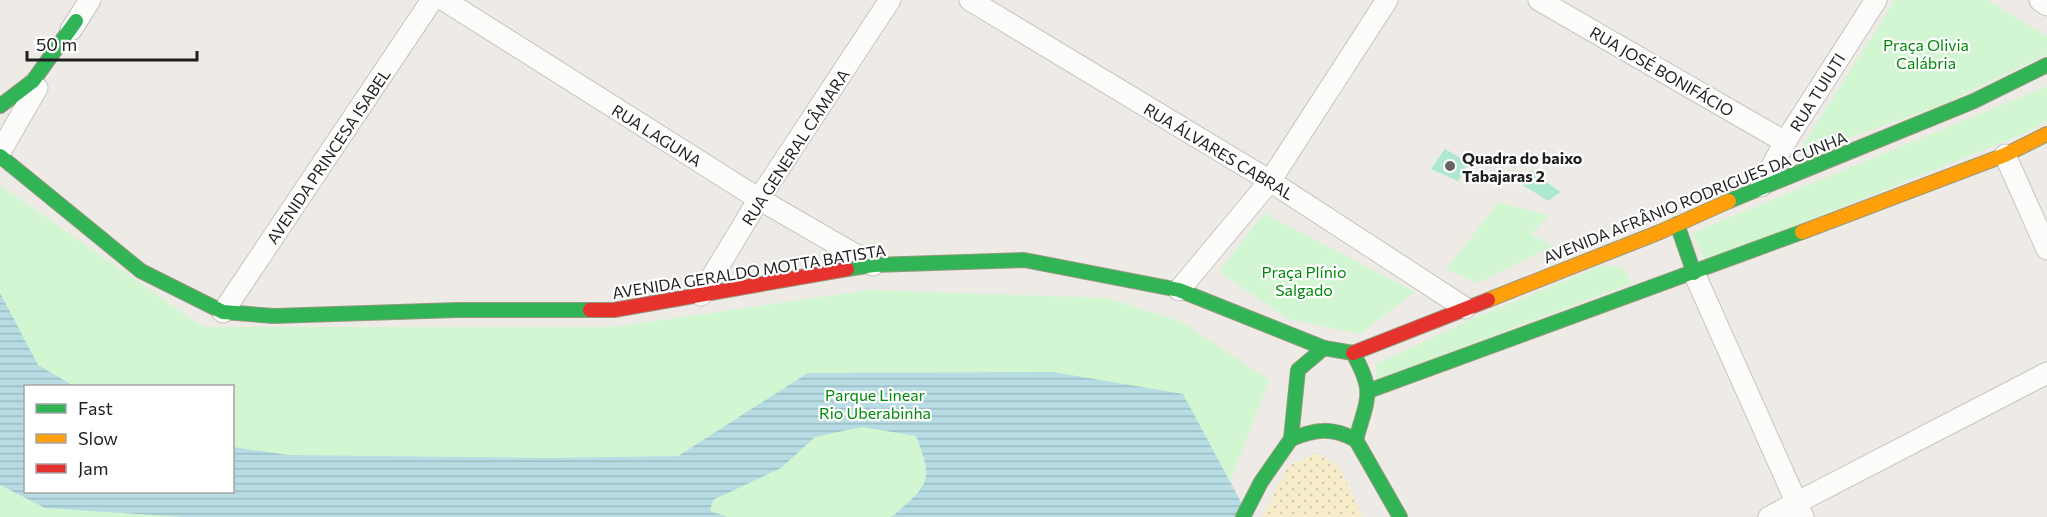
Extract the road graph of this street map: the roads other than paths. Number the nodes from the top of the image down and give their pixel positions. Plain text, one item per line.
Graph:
1 (90, 0) edge
2 (432, 0) edge
3 (444, 0) edge
4 (890, 0) edge
5 (970, 0) edge
6 (1387, 0) edge
7 (1539, 0) edge
8 (1876, 0) edge
9 (2040, 0) edge
10 (2047, 5) edge
11 (76, 21) junction
12 (2047, 65) edge
13 (0, 106) edge
14 (2047, 134) edge
15 (1785, 142) junction
16 (0, 154) edge
17 (2005, 156) junction
18 (1270, 181) junction
19 (1761, 186) junction
20 (759, 199) junction
21 (1677, 224) junction
22 (1660, 232) junction
23 (1667, 249) dead end
24 (2047, 249) edge
25 (873, 265) junction
26 (1683, 274) junction
27 (1179, 290) junction
28 (701, 295) junction
29 (1465, 308) junction
30 (223, 312) junction
31 (1324, 348) junction
32 (1353, 353) junction
33 (2047, 373) edge
34 (1371, 390) junction
35 (1291, 439) junction
36 (1356, 440) junction
37 (1800, 510) edge
38 (1243, 517) edge
39 (1400, 517) edge
40 (1769, 517) edge

1 - 11 street
2 - 30 street, AVENIDA PRINCESA ISABEL
3 - 20 street, RUA LAGUNA
4 - 20 street, RUA GENERAL CÂMARA
5 - 18 street, RUA ÁLVARES CABRAL
6 - 18 street
7 - 15 street, RUA JOSÉ BONIFÁCIO
8 - 15 street, RUA TUIUTI
9 - 10 street
11 - 13 main road
11 - 16 street
12 - 19 main road, AVENIDA AFRÂNIO RODRIGUES DA CUNHA
14 - 17 main road
15 - 19 street, RUA TUIUTI
16 - 30 main road, AVENIDA GERALDO MOTTA BATISTA
17 - 24 street
17 - 26 main road
18 - 27 street
18 - 29 street, RUA ÁLVARES CABRAL
19 - 21 main road, AVENIDA AFRÂNIO RODRIGUES DA CUNHA
20 - 25 street, RUA LAGUNA
20 - 28 street, RUA GENERAL CÂMARA
21 - 22 main road, AVENIDA AFRÂNIO RODRIGUES DA CUNHA
21 - 26 main road
22 - 23 main road
22 - 29 main road, AVENIDA AFRÂNIO RODRIGUES DA CUNHA
25 - 27 main road, AVENIDA GERALDO MOTTA BATISTA
25 - 28 main road, AVENIDA GERALDO MOTTA BATISTA
26 - 34 main road
26 - 37 street
27 - 31 main road, AVENIDA GERALDO MOTTA BATISTA
28 - 30 main road, AVENIDA GERALDO MOTTA BATISTA
29 - 32 main road, AVENIDA AFRÂNIO RODRIGUES DA CUNHA
31 - 32 main road, AVENIDA GERALDO MOTTA BATISTA
31 - 35 main road
32 - 34 main road
33 - 37 street
34 - 36 main road
35 - 36 main road
35 - 38 main road
36 - 39 main road
37 - 40 street

